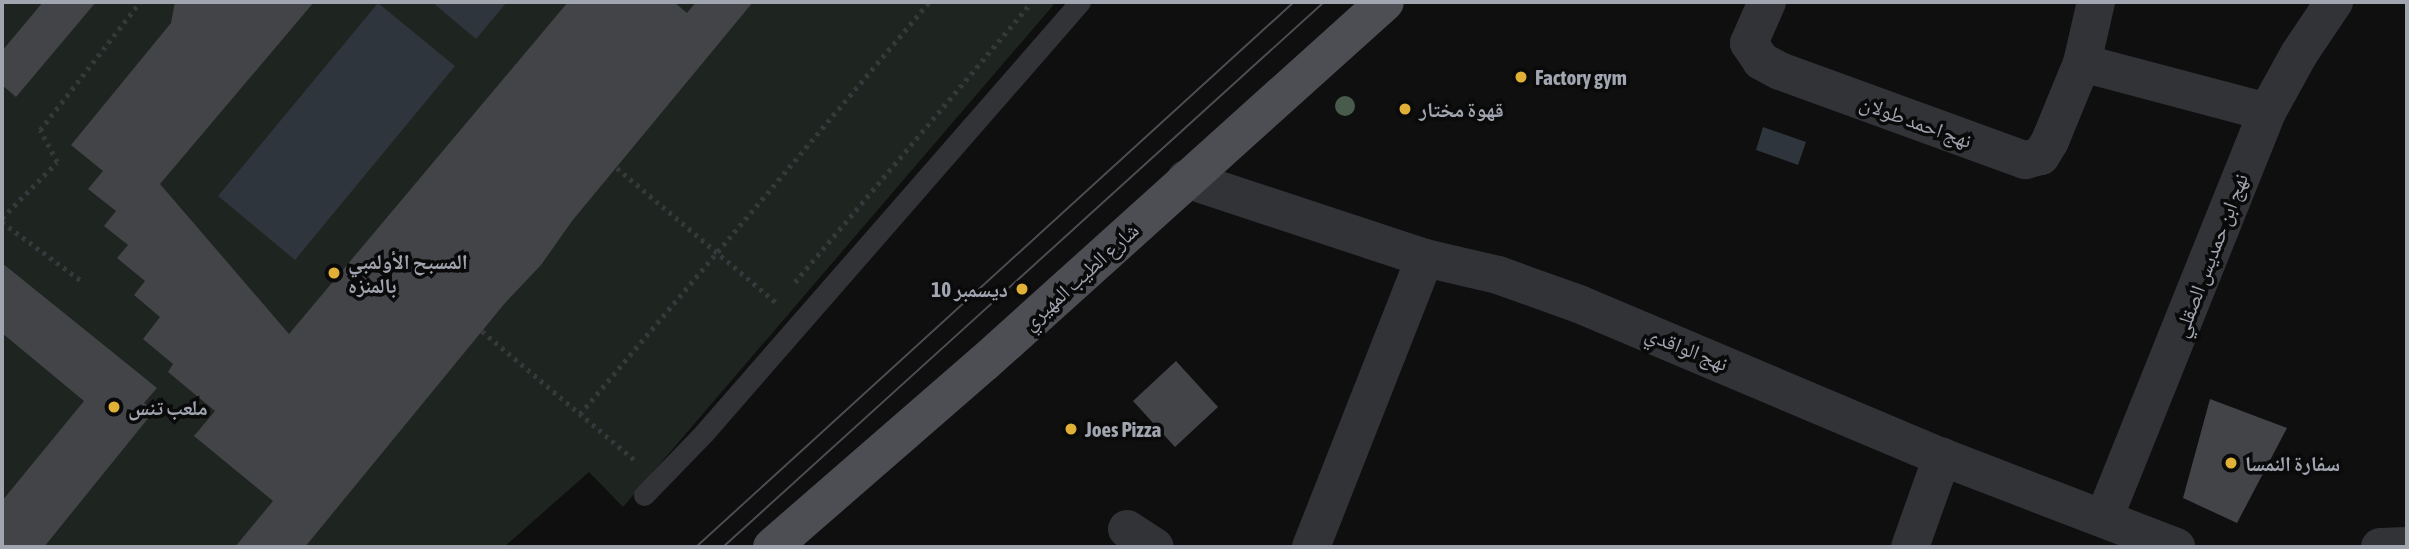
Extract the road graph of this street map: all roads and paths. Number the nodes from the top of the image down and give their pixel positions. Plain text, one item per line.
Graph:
1 (140, 2) edge
2 (929, 2) edge
3 (1032, 2) edge
4 (1080, 2) edge
5 (1385, 2) edge
6 (1767, 2) edge
7 (2096, 2) edge
8 (2334, 2) edge
9 (2082, 63) junction
10 (2267, 112) junction
11 (617, 168) dead end
12 (1186, 179) junction
13 (2, 220) edge
14 (717, 252) junction
15 (1426, 258) junction
16 (83, 282) dead end
17 (777, 303) junction
18 (768, 314) dead end
19 (482, 331) dead end
20 (580, 414) junction
21 (649, 455) dead end
22 (1942, 457) junction
23 (644, 495) dead end
24 (2104, 518) junction
25 (2407, 546) edge
26 (772, 547) edge
27 (1311, 547) edge
28 (1910, 547) edge
29 (2176, 547) edge
30 (2380, 547) edge

1 - 13 path
2 - 14 path
3 - 17 path
4 - 23 lane
5 - 12 main road, شارع الطيب المهيري
6 - 9 street, نهج احمد طولان
7 - 9 street, نهج احمد طولان
8 - 10 street, نهج ابن حمديس الصقلي
9 - 10 street
10 - 24 street, نهج ابن حمديس الصقلي
11 - 14 path
12 - 15 street, نهج الواقدي
12 - 26 main road, شارع الطيب المهيري
13 - 16 path
14 - 17 path
14 - 20 path
15 - 22 street, نهج الواقدي
15 - 27 street
17 - 18 path
19 - 20 path
20 - 21 path
22 - 24 street, نهج الواقدي
22 - 28 street
24 - 29 street, نهج الواقدي
25 - 30 street

